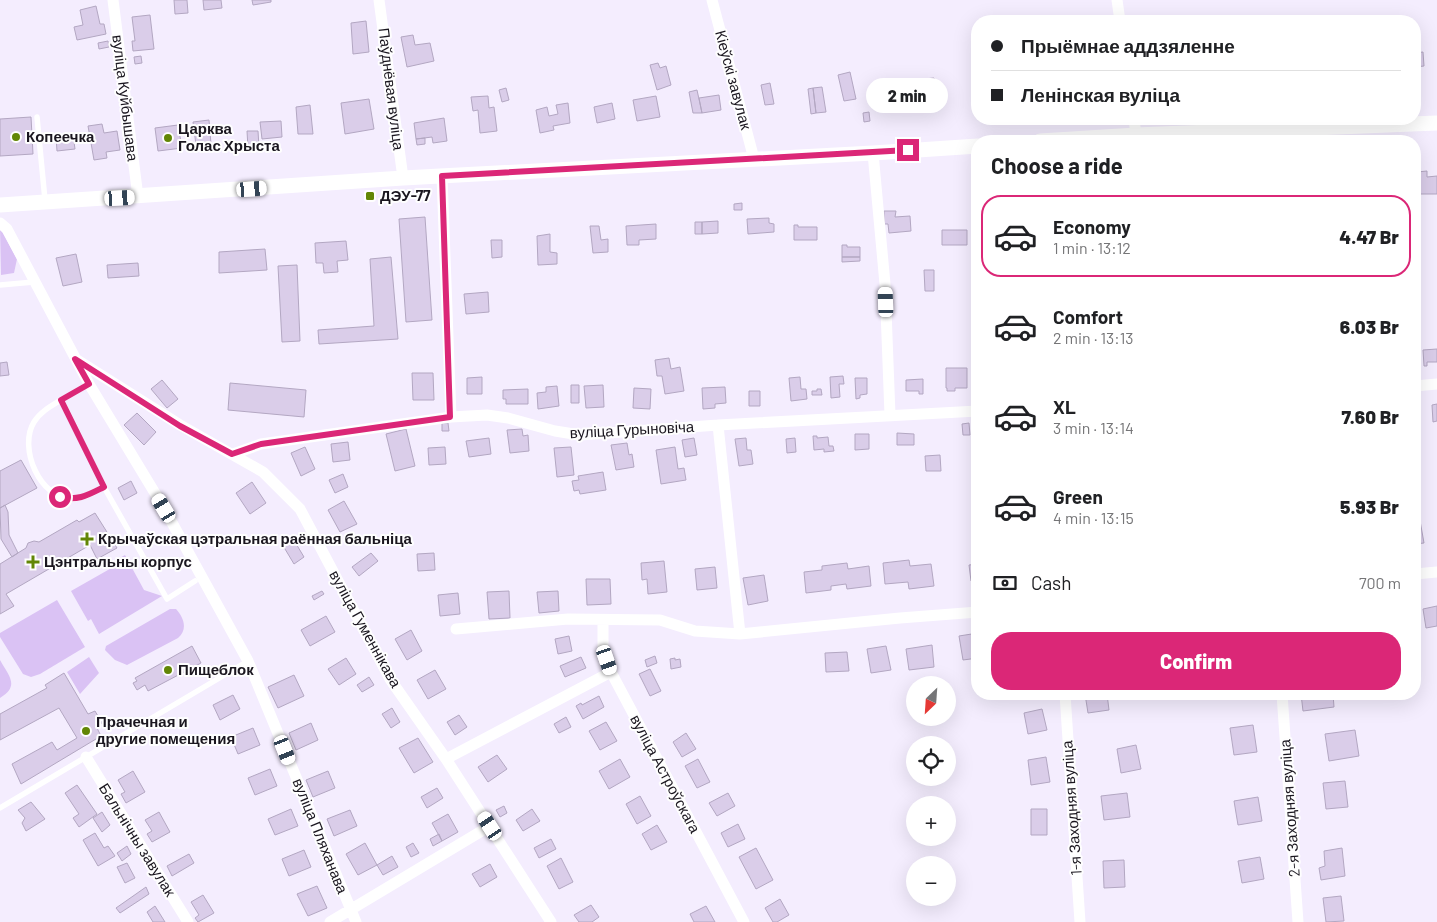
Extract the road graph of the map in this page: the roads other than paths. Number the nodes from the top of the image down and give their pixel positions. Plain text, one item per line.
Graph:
1 (113, 0) edge
2 (379, 0) edge
3 (712, 0) edge
4 (1117, 0) edge
5 (1119, 15) edge
6 (37, 117) dead end
7 (1437, 123) edge
8 (1421, 124) edge
9 (1135, 125) edge
10 (1399, 125) edge
11 (1136, 135) edge
12 (1212, 135) edge
13 (971, 146) edge
14 (873, 153) junction
15 (754, 160) junction
16 (442, 176) junction
17 (403, 178) junction
18 (138, 197) junction
19 (45, 202) junction
20 (0, 205) edge
21 (0, 223) edge
22 (34, 282) junction
23 (0, 285) edge
24 (75, 359) junction
25 (89, 384) junction
26 (1437, 384) edge
27 (1421, 385) edge
28 (61, 400) junction
29 (971, 411) edge
30 (890, 415) junction
31 (450, 417) junction
32 (718, 425) junction
33 (232, 454) junction
34 (104, 487) junction
35 (1437, 572) edge
36 (1421, 573) edge
37 (195, 581) dead end
38 (971, 613) edge
39 (603, 620) junction
40 (456, 629) dead end
41 (740, 634) junction
42 (248, 661) junction
43 (611, 672) junction
44 (1065, 700) edge
45 (1282, 700) edge
46 (86, 757) junction
47 (446, 759) junction
48 (0, 808) edge
49 (490, 826) junction
50 (351, 910) junction
51 (188, 922) edge
52 (330, 922) edge
53 (356, 922) edge
54 (551, 922) edge
55 (744, 922) edge
56 (1080, 922) edge
57 (1298, 922) edge

1 - 18 street, вуліца Куйбышава
2 - 17 street, Паўднёвая вуліца
3 - 15 street, Кіеўскі завулак
4 - 5 street
6 - 19 lane
7 - 8 main road
9 - 11 street
10 - 12 main road
13 - 14 main road
14 - 15 main road
14 - 30 street
15 - 16 main road
16 - 17 main road
16 - 31 street
17 - 18 main road
18 - 19 main road
19 - 20 main road
21 - 22 street, вуліца Пляханава
22 - 23 lane
22 - 24 street, вуліца Пляханава
24 - 25 street, вуліца Пляханава
24 - 33 street, вуліца Гуменнікава
25 - 28 lane
25 - 42 street, вуліца Пляханава
26 - 27 street
28 - 34 lane
28 - 34 lane
29 - 30 street, вуліца Гурыновіча
30 - 32 street, вуліца Гурыновіча
31 - 32 street, вуліца Гурыновіча
31 - 33 street, вуліца Гурыновіча
32 - 41 street
33 - 47 street, вуліца Гуменнікава
34 - 37 lane
35 - 36 street
38 - 41 street
39 - 40 street
39 - 41 street
39 - 43 street, вуліца Астроўскага
42 - 46 lane
42 - 50 street, вуліца Пляханава
43 - 47 street
43 - 55 street, вуліца Астроўскага
44 - 56 street, 1-я Заходняя вуліца
45 - 57 street, 2-я Заходняя вуліца
46 - 48 lane
46 - 51 street, Бальнічны завулак
47 - 49 street, вуліца Гуменнікава
49 - 50 street
49 - 54 street, вуліца Гуменнікава
50 - 52 street
50 - 53 street, вуліца Пляханава

